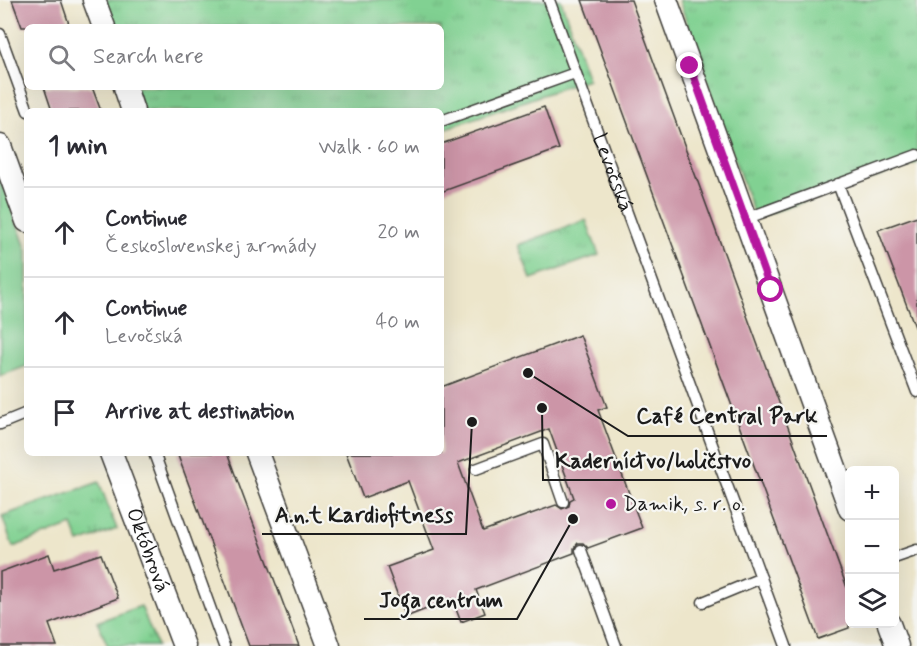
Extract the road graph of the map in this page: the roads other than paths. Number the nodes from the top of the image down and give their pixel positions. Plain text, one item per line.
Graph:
1 (94, 0) edge
2 (549, 0) edge
3 (666, 0) edge
4 (103, 24) edge
5 (0, 34) edge
6 (575, 73) junction
7 (126, 90) edge
8 (27, 108) edge
9 (132, 108) edge
10 (444, 120) edge
11 (0, 146) edge
12 (917, 155) edge
13 (838, 184) junction
14 (24, 213) edge
15 (745, 219) junction
16 (917, 392) edge
17 (24, 414) edge
18 (0, 424) edge
19 (112, 456) edge
20 (155, 456) edge
21 (258, 456) edge
22 (476, 469) dead end
23 (845, 498) edge
24 (563, 502) dead end
25 (581, 550) dead end
26 (917, 550) edge
27 (899, 556) edge
28 (761, 578) junction
29 (703, 602) dead end
30 (890, 628) edge
31 (184, 646) edge
32 (224, 646) edge
33 (329, 646) edge
34 (616, 646) edge
35 (786, 646) edge
36 (897, 646) edge

1 - 4 street
2 - 6 lane, Levočská
3 - 15 street
5 - 8 lane
6 - 10 lane
6 - 28 lane, Levočská
7 - 9 street
11 - 14 street
12 - 13 lane
13 - 15 lane
13 - 16 lane
15 - 23 street
17 - 18 lane
19 - 31 street, Októbrová
20 - 32 lane, Októbrová
21 - 33 street
22 - 24 lane
25 - 34 lane
26 - 27 lane
28 - 29 lane
28 - 35 lane, Levočská
30 - 36 street

